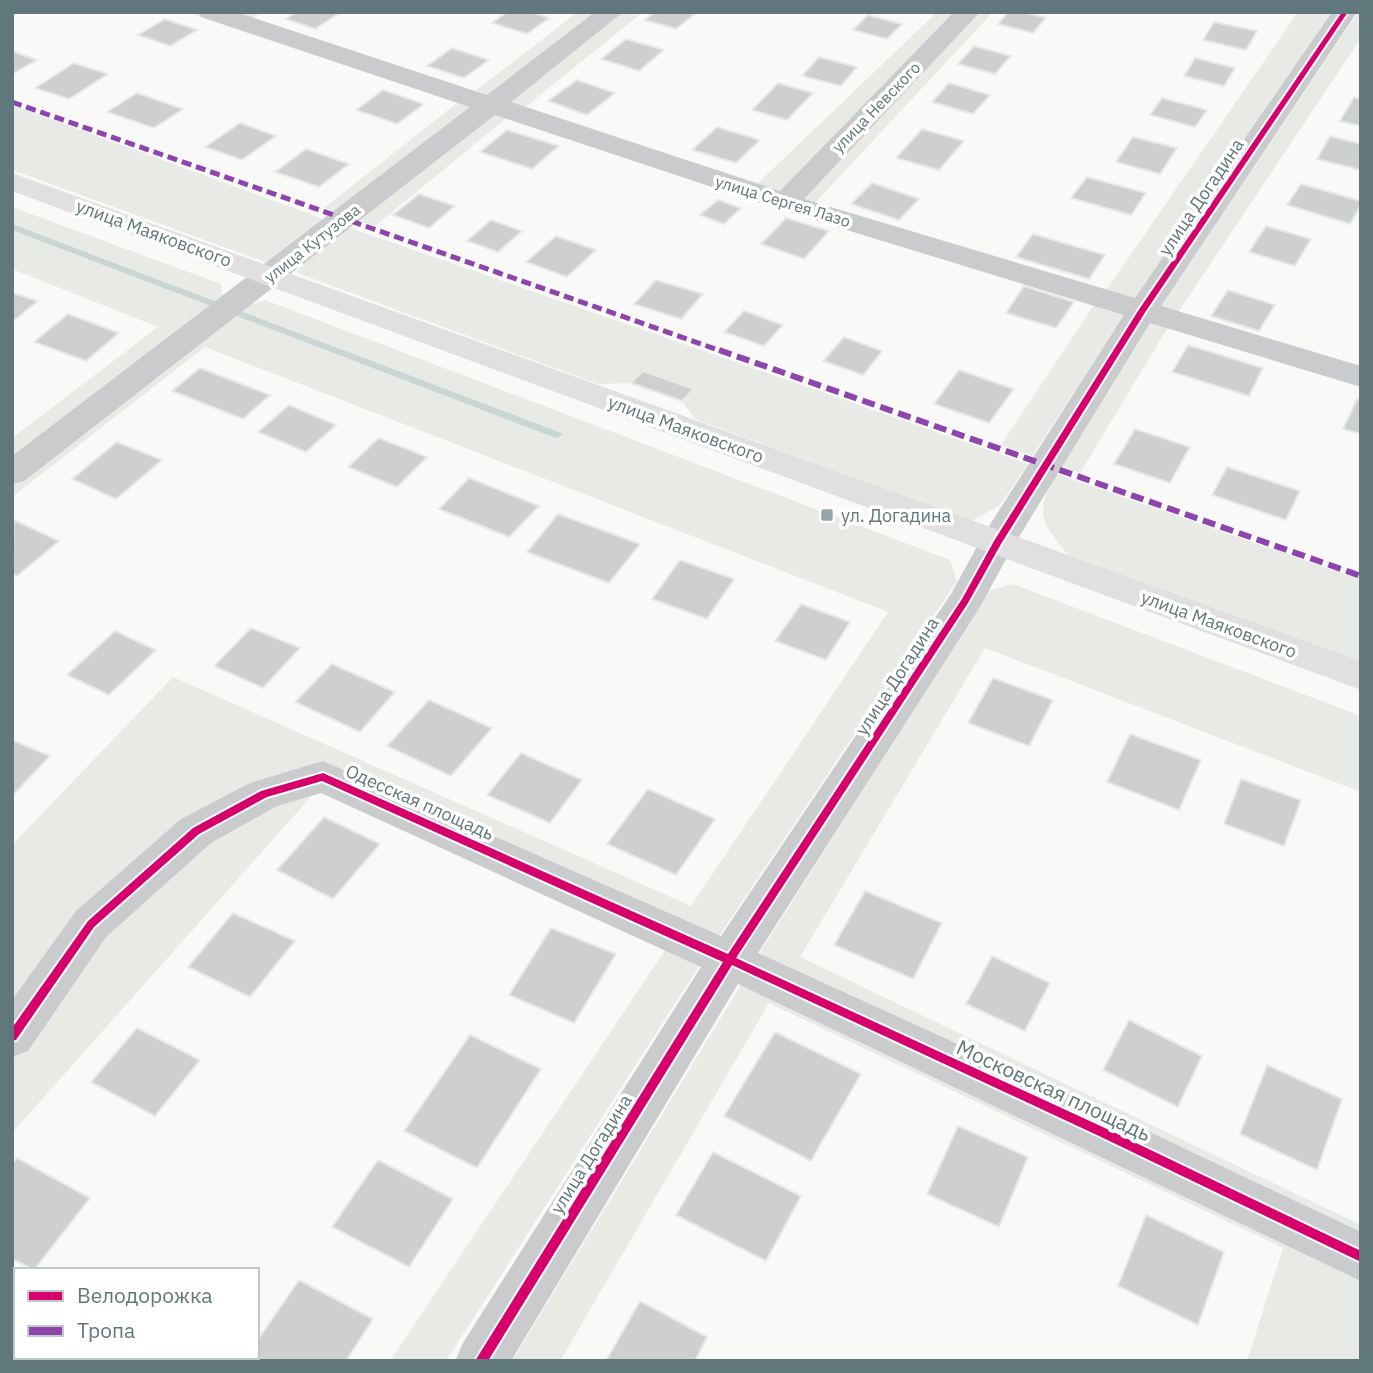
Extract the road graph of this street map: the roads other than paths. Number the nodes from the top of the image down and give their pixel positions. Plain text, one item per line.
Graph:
1 (611, 12) edge
2 (968, 12) edge
3 (1345, 12) edge
4 (225, 14) edge
5 (488, 106) junction
6 (12, 181) edge
7 (785, 202) junction
8 (270, 276) junction
9 (1142, 311) junction
10 (1361, 377) edge
11 (12, 473) edge
12 (997, 543) junction
13 (1361, 676) edge
14 (730, 958) junction
15 (12, 1037) edge
16 (1361, 1258) edge
17 (481, 1361) edge

1 - 5 street, улица Кутузова
2 - 7 street, улица Невского
3 - 9 street, улица Догадина
4 - 5 street, улица Сергея Лазо
5 - 7 street, улица Сергея Лазо
5 - 8 street, улица Кутузова
6 - 8 main road, улица Маяковского
7 - 9 street, улица Сергея Лазо
8 - 11 street, улица Кутузова
8 - 12 main road, улица Маяковского
9 - 10 street, улица Сергея Лазо
9 - 12 street, улица Догадина
12 - 13 main road, улица Маяковского
12 - 14 street, улица Догадина
14 - 15 street, Одесская площадь
14 - 16 street, Московская площадь
14 - 17 street, улица Догадина

